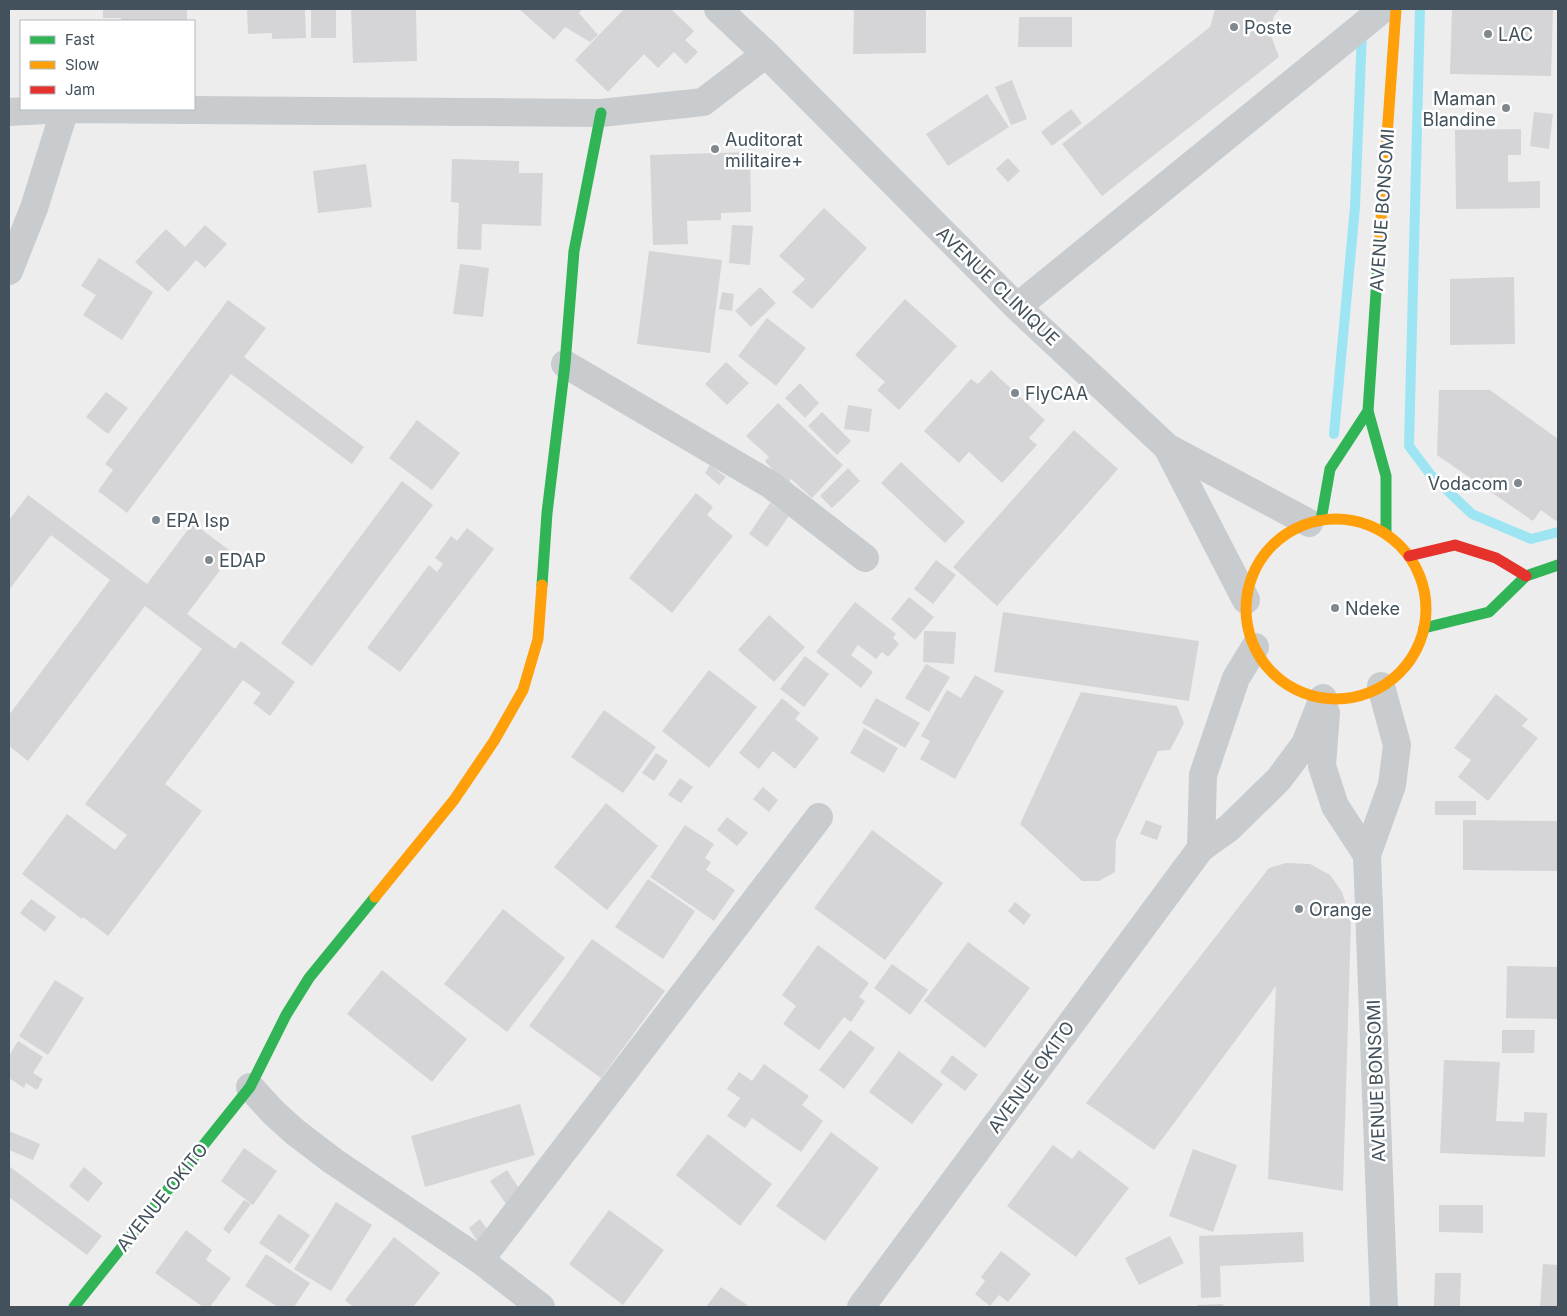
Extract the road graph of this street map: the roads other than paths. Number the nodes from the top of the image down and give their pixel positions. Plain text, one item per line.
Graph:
1 (718, 9) edge
2 (1383, 9) edge
3 (1396, 9) edge
4 (766, 54) junction
5 (46, 110) edge
6 (65, 110) edge
7 (195, 110) edge
8 (9, 112) edge
9 (601, 113) junction
10 (9, 271) edge
11 (1017, 307) junction
12 (565, 364) junction
13 (1368, 411) junction
14 (1167, 447) junction
15 (1315, 521) junction
16 (1386, 533) junction
17 (1409, 556) junction
18 (865, 558) dead end
19 (1558, 565) edge
20 (1526, 576) junction
21 (1246, 600) junction
22 (1424, 628) junction
23 (1255, 647) junction
24 (1381, 686) junction
25 (1325, 698) junction
26 (819, 817) dead end
27 (1201, 848) junction
28 (1367, 855) junction
29 (250, 1087) junction
30 (480, 1260) junction
31 (74, 1307) edge
32 (541, 1307) edge
33 (861, 1307) edge
34 (1384, 1307) edge

1 - 4 street, AVENUE CLINIQUE
2 - 11 street
3 - 13 street, AVENUE BONSOMI
4 - 9 street
4 - 11 street, AVENUE CLINIQUE
5 - 8 street
6 - 10 street
7 - 9 street
9 - 12 street, AVENUE OKITO
11 - 14 street, AVENUE CLINIQUE
12 - 18 street
12 - 29 street, AVENUE OKITO
13 - 15 street, AVENUE BONSOMI
13 - 16 street, AVENUE BONSOMI
14 - 15 street, AVENUE CLINIQUE
14 - 21 street
15 - 16 street
15 - 21 street
16 - 17 street
17 - 20 street
17 - 22 street
19 - 20 street
20 - 22 street
21 - 23 street
22 - 24 street
23 - 25 street
23 - 27 street
24 - 25 street
24 - 28 street, AVENUE BONSOMI
25 - 27 street, AVENUE OKITO
25 - 28 street
26 - 30 street
27 - 33 street, AVENUE OKITO
28 - 34 street, AVENUE BONSOMI
29 - 30 street
29 - 31 street, AVENUE OKITO
30 - 32 street

